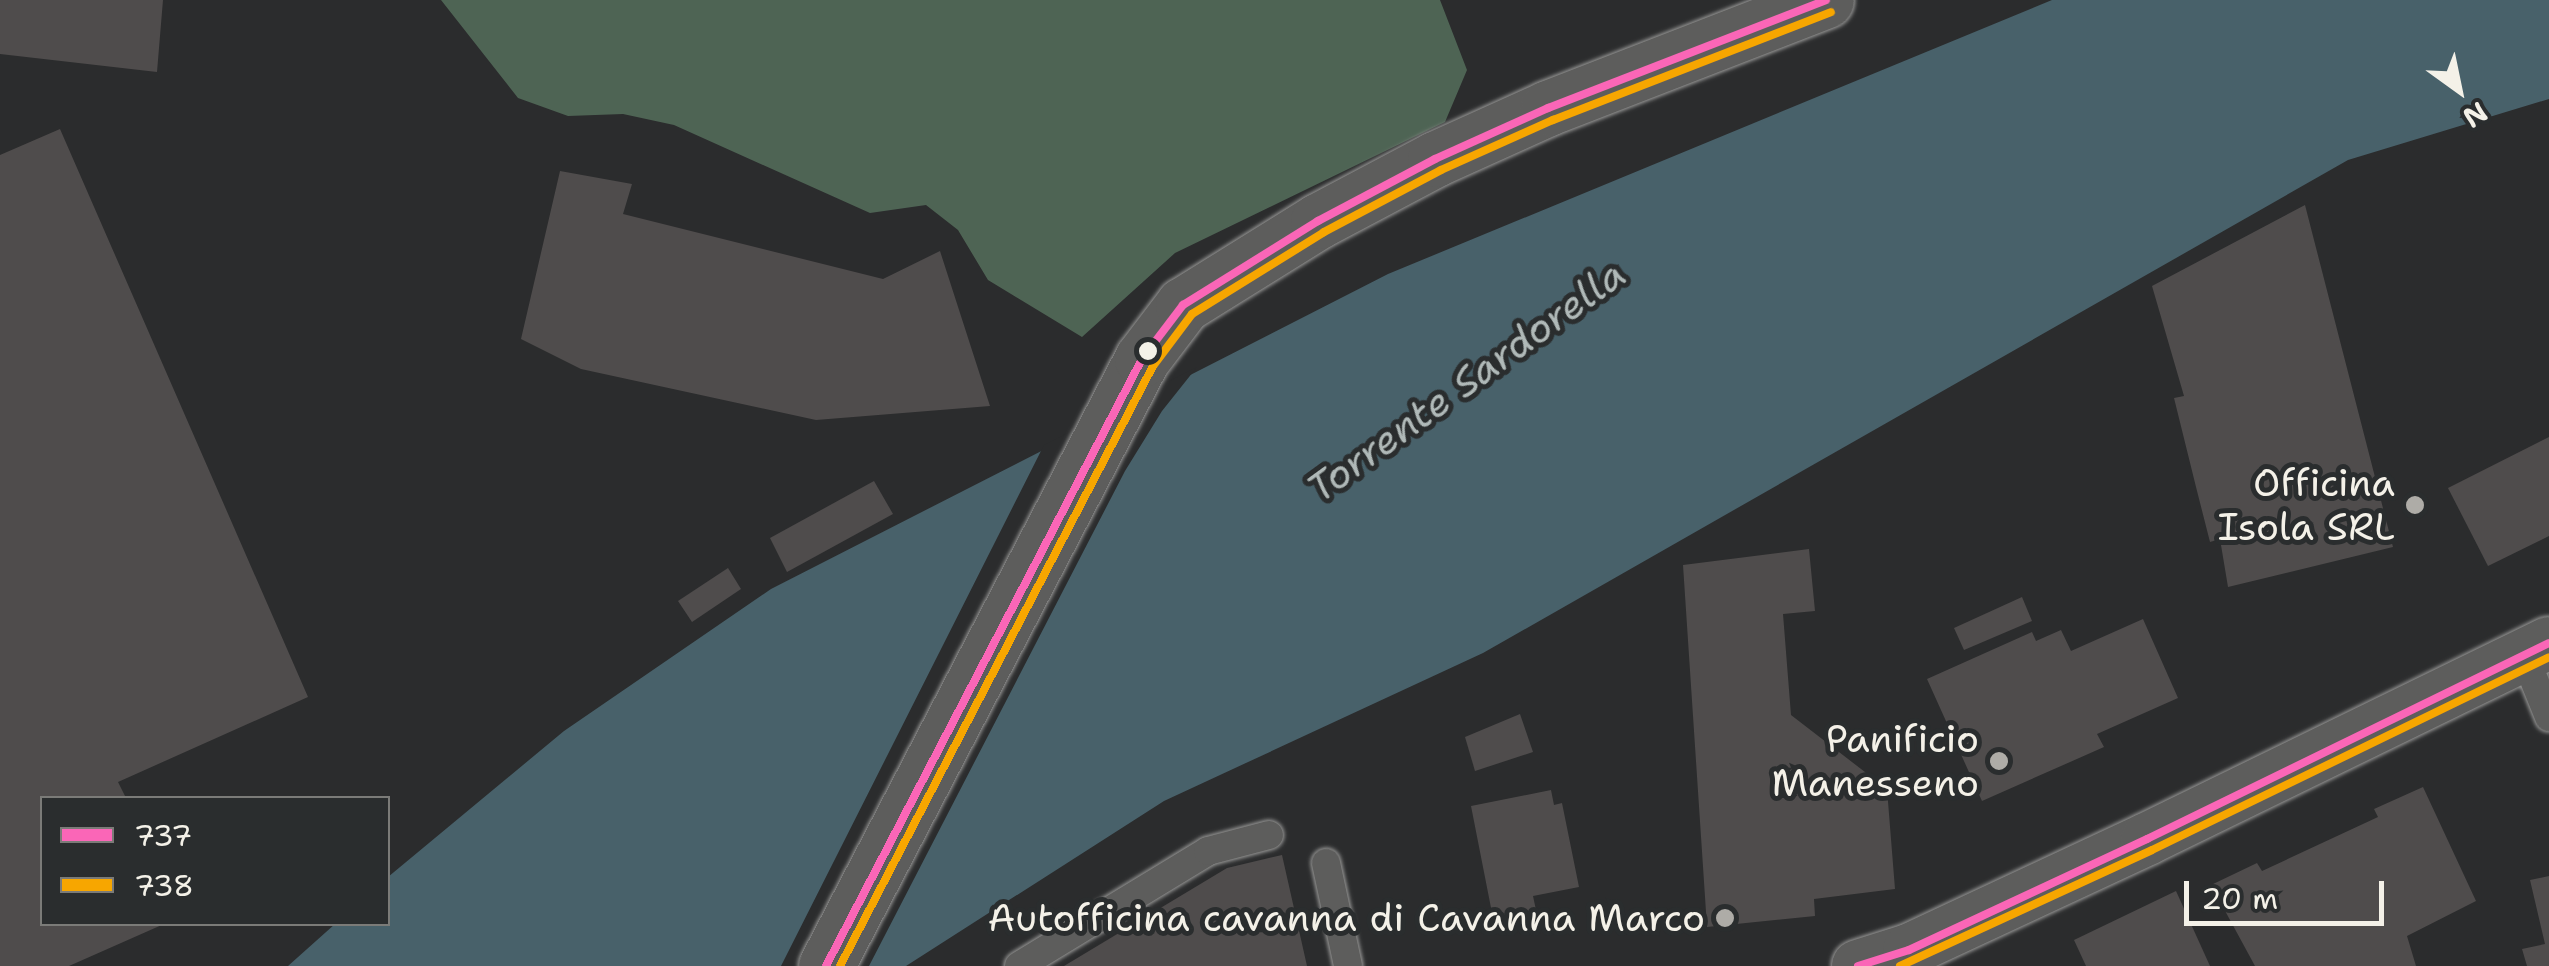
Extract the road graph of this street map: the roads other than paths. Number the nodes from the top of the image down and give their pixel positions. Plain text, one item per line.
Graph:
1 (1826, 0) edge
2 (2536, 649) edge
3 (2549, 717) edge
4 (1269, 835) dead end
5 (1326, 863) dead end
6 (826, 966) edge
7 (1018, 966) edge
8 (1348, 966) edge
9 (1858, 966) edge

1 - 6 main road
2 - 3 lane
2 - 9 street
4 - 7 lane
5 - 8 lane

